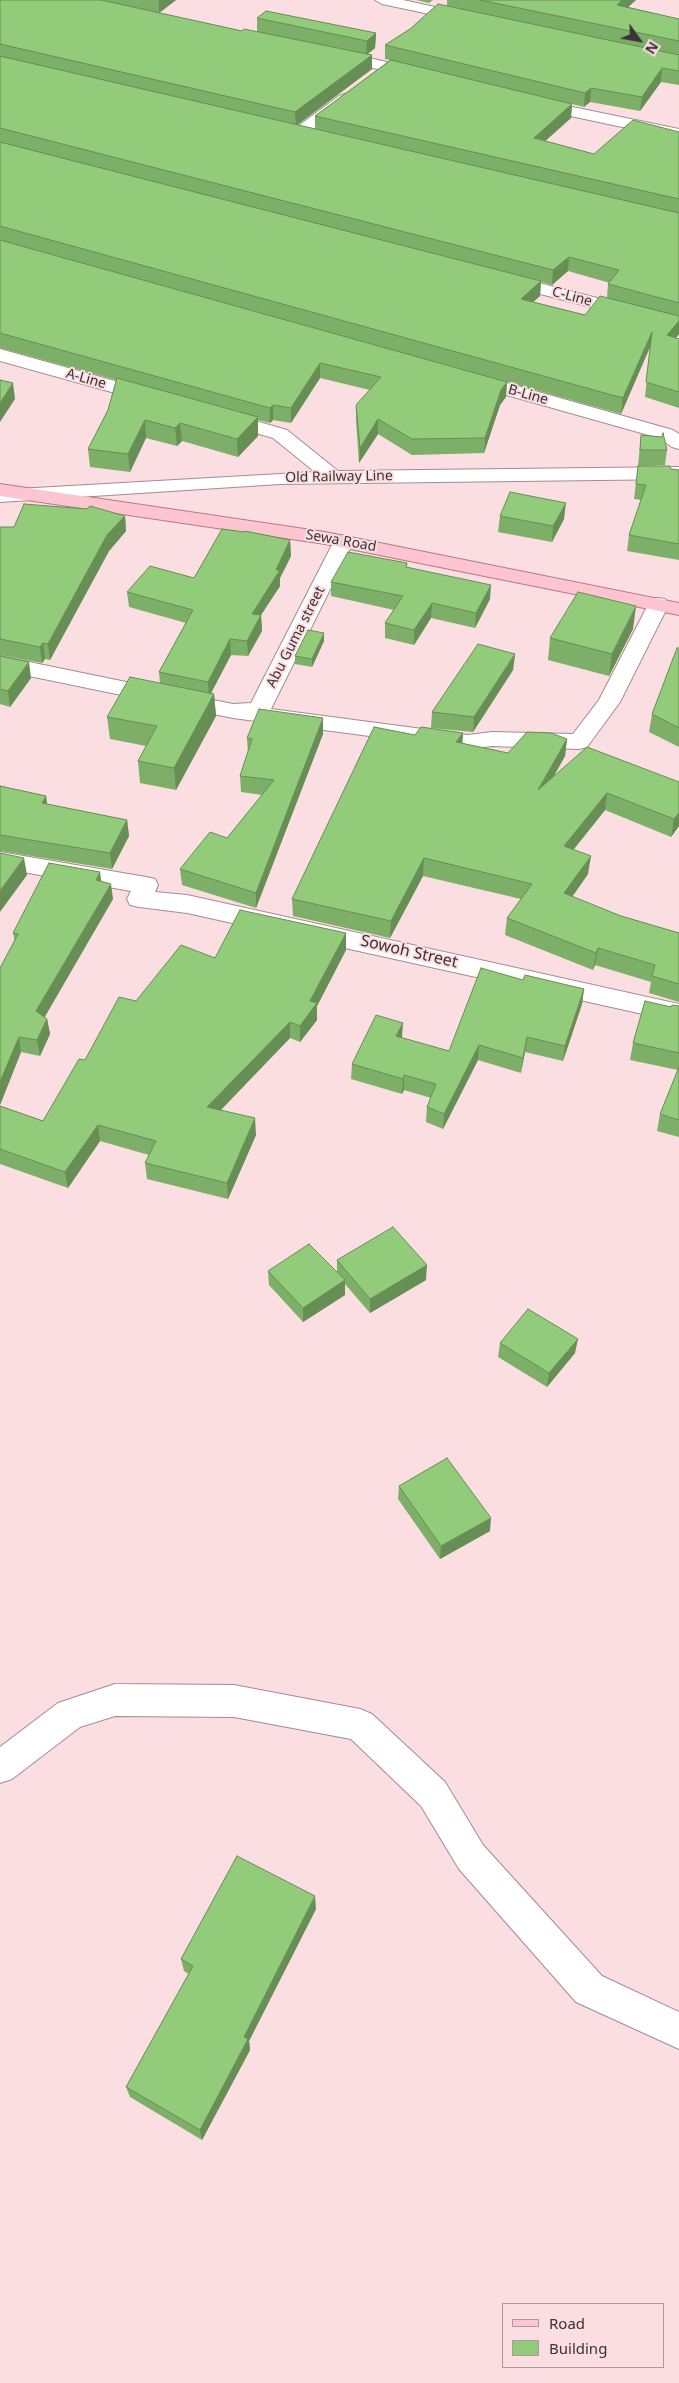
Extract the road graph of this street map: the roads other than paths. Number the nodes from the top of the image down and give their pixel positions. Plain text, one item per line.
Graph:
1 (382, 0) edge
2 (444, 0) edge
3 (432, 10) junction
4 (479, 20) edge
5 (416, 23) edge
6 (386, 49) edge
7 (322, 52) edge
8 (372, 70) junction
9 (435, 78) edge
10 (358, 88) edge
11 (520, 101) edge
12 (279, 129) edge
13 (298, 133) junction
14 (679, 134) edge
15 (318, 138) edge
16 (488, 275) edge
17 (679, 325) edge
18 (0, 355) edge
19 (457, 375) edge
20 (168, 402) edge
21 (206, 413) edge
22 (679, 443) edge
23 (679, 473) edge
24 (332, 476) junction
25 (0, 490) edge
26 (32, 495) junction
27 (0, 496) edge
28 (344, 541) junction
29 (668, 607) edge
30 (0, 663) edge
31 (233, 711) junction
32 (0, 860) edge
33 (679, 1013) edge
34 (0, 1767) edge
35 (679, 2031) edge

1 - 3 street
2 - 3 street
3 - 4 street
3 - 5 street
6 - 8 street
7 - 8 street
8 - 9 street
10 - 13 street
11 - 14 street
12 - 13 street
13 - 15 street
16 - 17 street, C-Line
18 - 20 street, A-Line
19 - 22 street, B-Line
21 - 24 street
23 - 24 street, Old Railway Line
24 - 26 street, Old Railway Line
25 - 26 main road, Sewa Road
26 - 27 street, Old Railway Line
26 - 28 main road, Sewa Road
28 - 29 main road, Sewa Road
28 - 31 street, Abu Guma street
29 - 31 street
30 - 31 street
32 - 33 street, Sowoh Street
34 - 35 street

